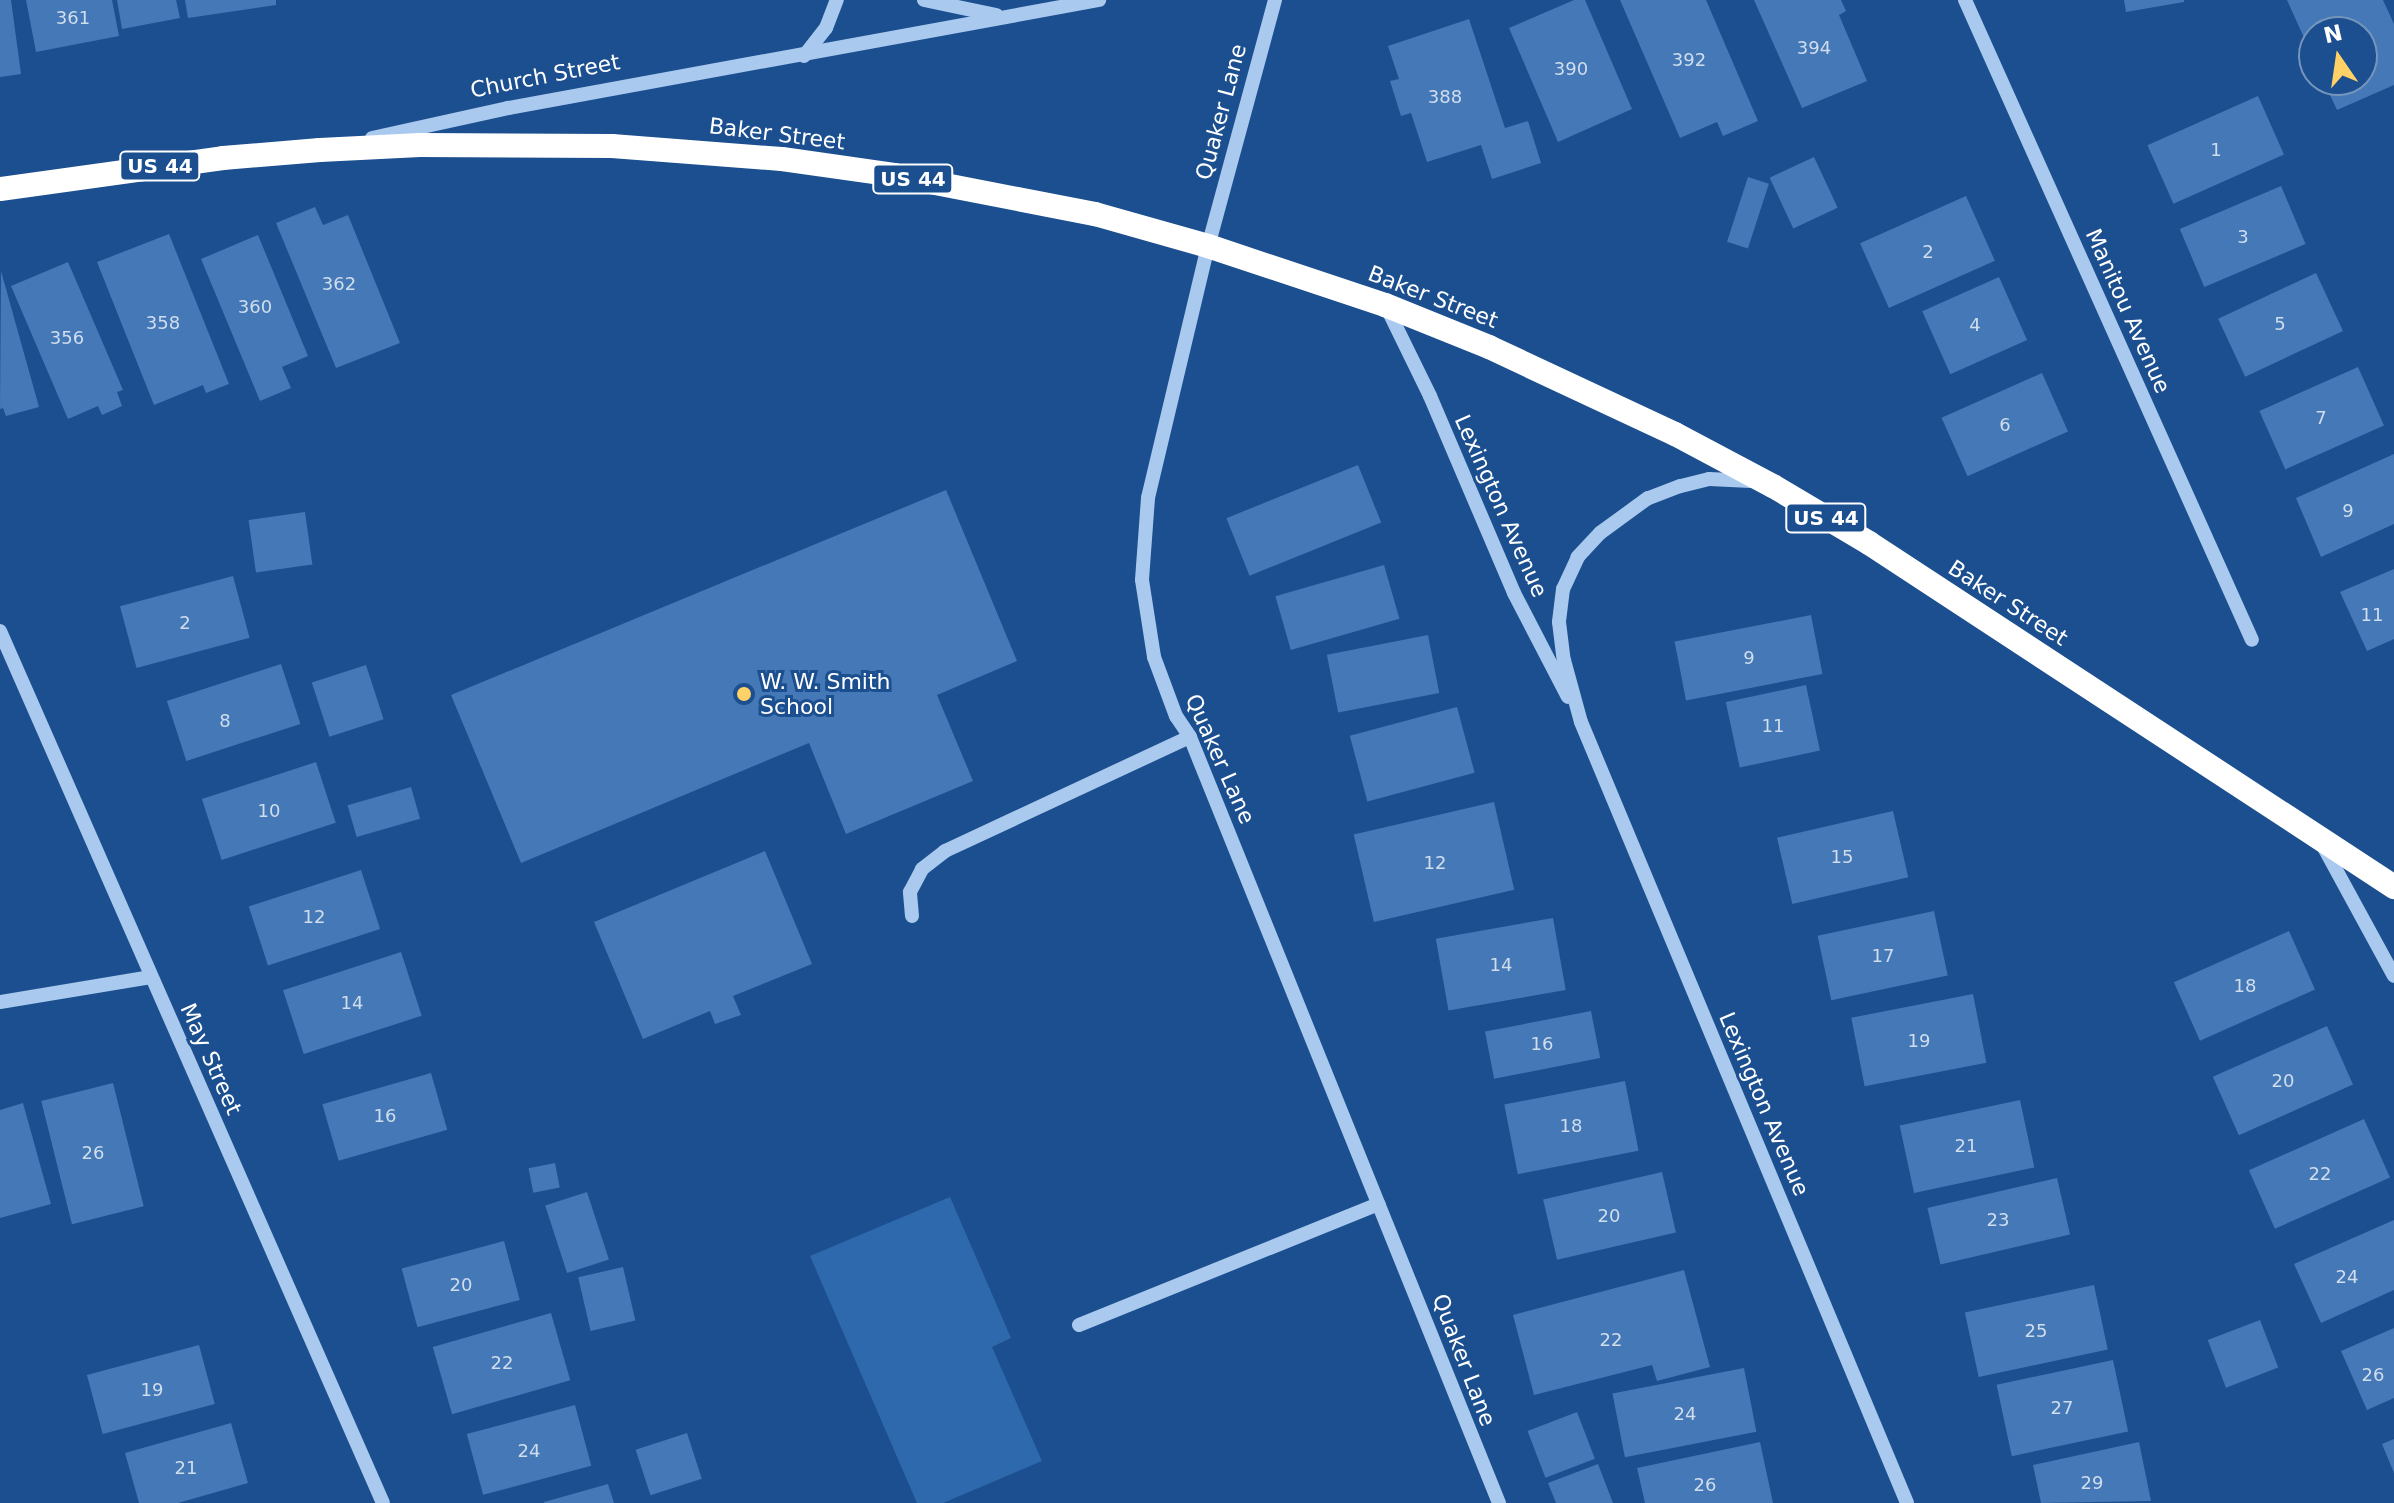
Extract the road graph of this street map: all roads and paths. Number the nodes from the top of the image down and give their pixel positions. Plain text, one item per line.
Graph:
1 (837, 0) edge
2 (924, 0) edge
3 (1099, 0) edge
4 (1275, 0) edge
5 (1965, 0) edge
6 (1004, 16) junction
7 (804, 56) junction
8 (320, 150) junction
9 (0, 189) edge
10 (1208, 246) junction
11 (1385, 305) junction
12 (1773, 486) junction
13 (0, 631) edge
14 (2252, 640) dead end
15 (1581, 722) junction
16 (1190, 737) junction
17 (2318, 837) junction
18 (2394, 887) edge
19 (912, 916) dead end
20 (2394, 976) edge
21 (151, 977) junction
22 (0, 1002) edge
23 (1379, 1204) junction
24 (1079, 1325) dead end
25 (383, 1503) edge
26 (1499, 1503) edge
27 (1907, 1503) edge

1 - 7 street
2 - 6 street
3 - 6 street, Church Street
4 - 10 street, Quaker Lane
5 - 14 street, Manitou Avenue
6 - 7 street, Church Street
7 - 8 street, Church Street
8 - 9 highway, Church Street / US 44
8 - 10 highway, Baker Street / US 44
10 - 11 highway, Baker Street / US 44
10 - 16 street, Quaker Lane
11 - 12 highway, Baker Street / US 44
11 - 15 street, Lexington Avenue
12 - 15 street, Lexington Avenue
12 - 17 highway, Baker Street / US 44
13 - 21 street, May Street
15 - 27 street, Lexington Avenue
16 - 19 street
16 - 23 street, Quaker Lane
17 - 18 highway, Baker Street / US 44
17 - 20 street
21 - 22 street
21 - 25 street, May Street
23 - 24 street
23 - 26 street, Quaker Lane

